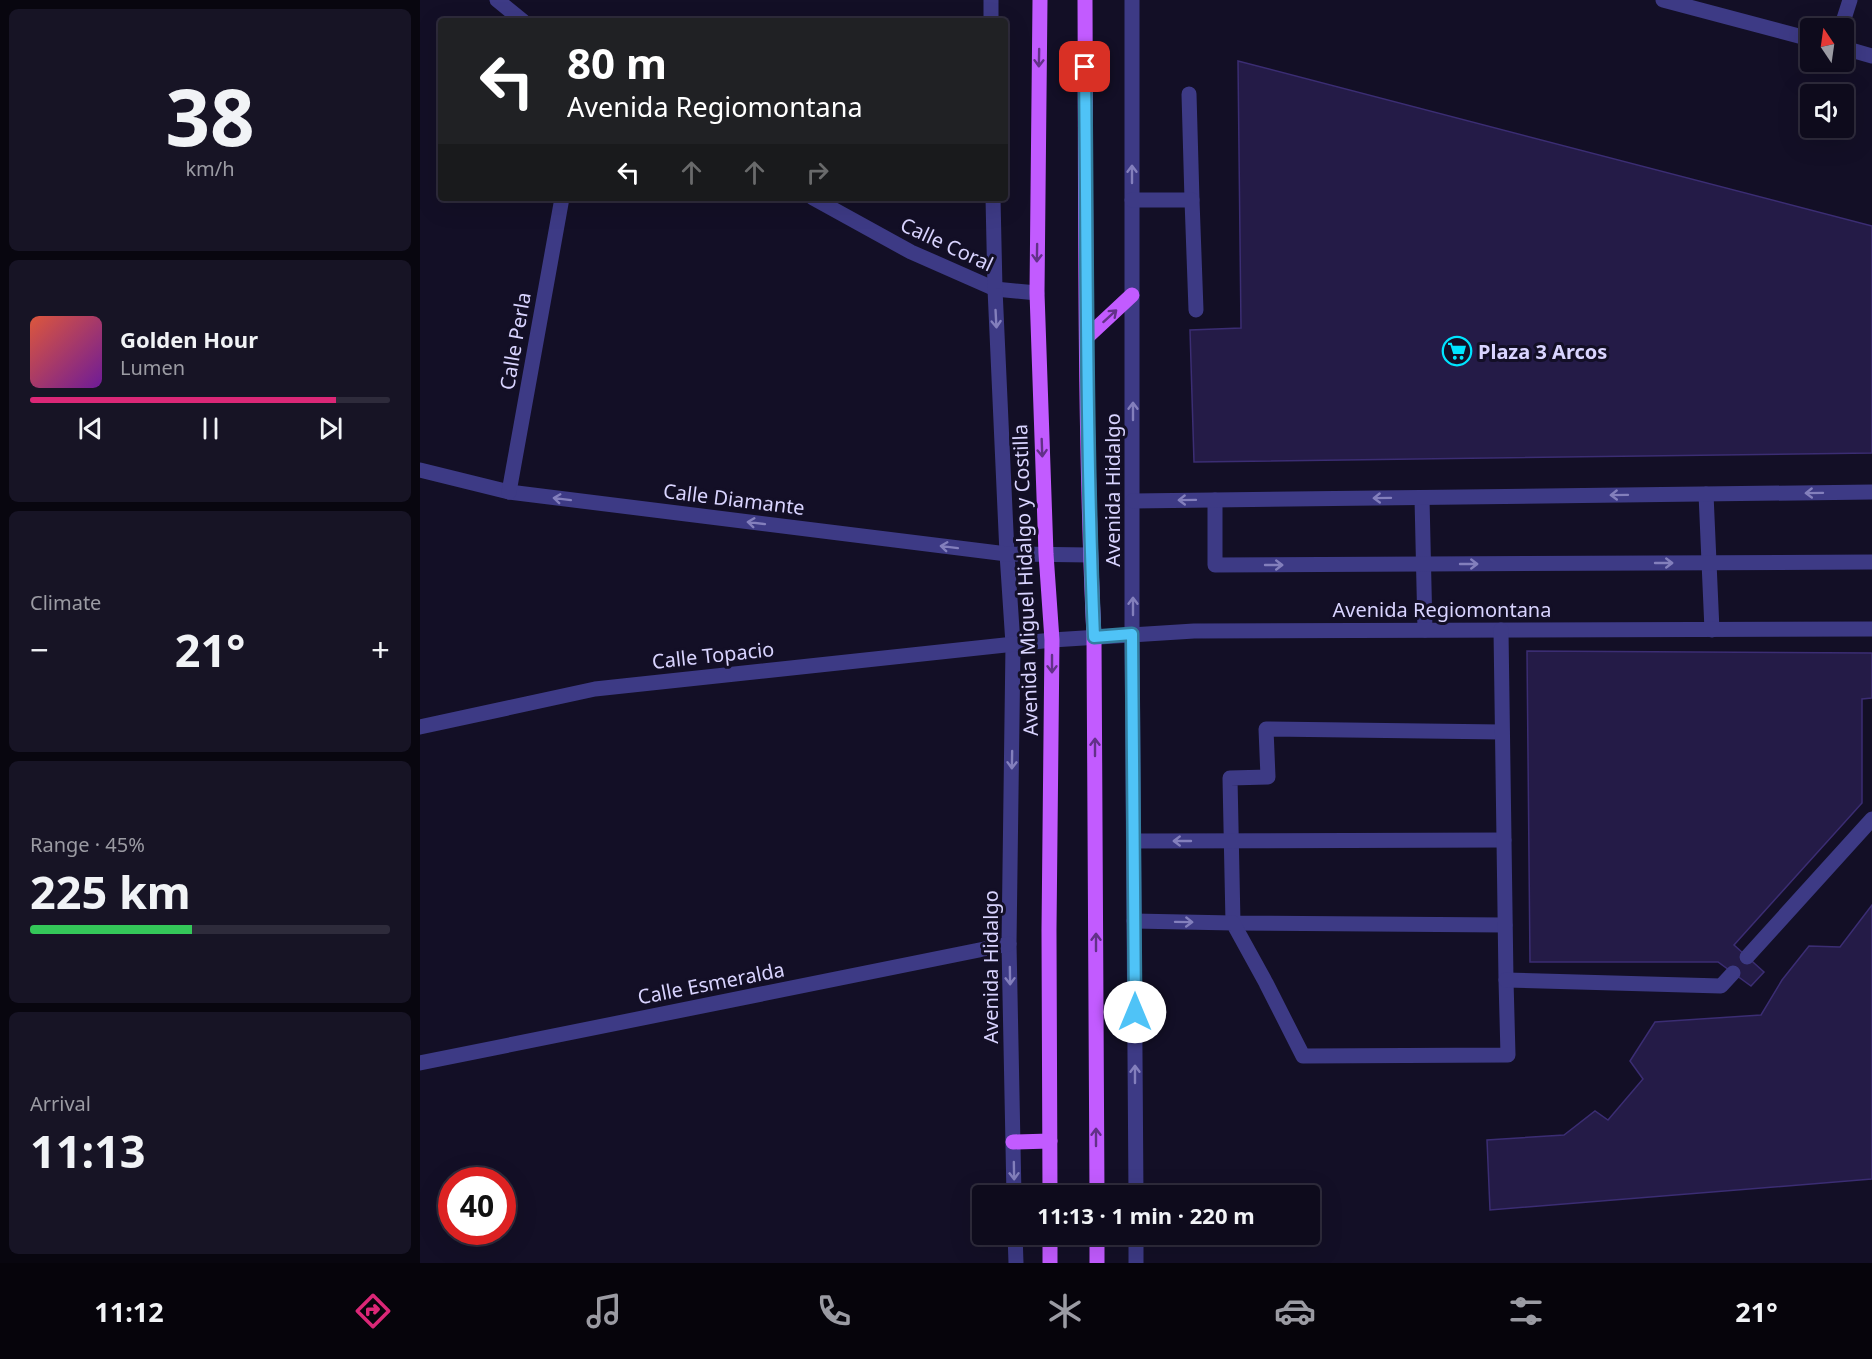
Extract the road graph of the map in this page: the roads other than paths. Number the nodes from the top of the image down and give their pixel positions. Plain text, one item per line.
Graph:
1 (497, 0) edge
2 (990, 0) edge
3 (1040, 0) edge
4 (1085, 0) edge
5 (1132, 0) edge
6 (1664, 0) edge
7 (1850, 0) edge
8 (519, 18) edge
9 (991, 18) edge
10 (1844, 18) edge
11 (1800, 36) edge
12 (1854, 51) edge
13 (1872, 56) edge
14 (1189, 94) dead end
15 (1132, 200) junction
16 (1192, 200) junction
17 (561, 201) edge
18 (818, 201) edge
19 (993, 201) edge
20 (995, 289) junction
21 (1037, 293) junction
22 (1132, 295) junction
23 (1196, 310) dead end
24 (1087, 337) junction
25 (420, 470) edge
26 (509, 492) junction
27 (1872, 492) edge
28 (1706, 494) junction
29 (1422, 498) junction
30 (1215, 500) junction
31 (1133, 501) junction
32 (1007, 554) junction
33 (1046, 554) junction
34 (1090, 555) junction
35 (1872, 562) edge
36 (1709, 563) junction
37 (1424, 564) junction
38 (1872, 629) edge
39 (1425, 630) junction
40 (1501, 630) junction
41 (1712, 630) junction
42 (1132, 634) junction
43 (1094, 637) junction
44 (1052, 640) junction
45 (1013, 644) junction
46 (420, 727) edge
47 (1502, 732) junction
48 (1872, 819) edge
49 (1231, 840) junction
50 (1504, 840) junction
51 (1134, 841) junction
52 (1134, 921) junction
53 (1233, 923) junction
54 (1505, 925) junction
55 (1009, 944) junction
56 (1748, 957) dead end
57 (1733, 973) dead end
58 (1506, 981) junction
59 (420, 1063) edge
60 (1050, 1141) junction
61 (1013, 1142) junction
62 (1014, 1185) edge
63 (1050, 1185) edge
64 (1097, 1185) edge
65 (1136, 1185) edge
66 (1015, 1245) edge
67 (1050, 1245) edge
68 (1097, 1245) edge
69 (1136, 1245) edge
70 (1016, 1263) edge
71 (1050, 1263) edge
72 (1097, 1263) edge
73 (1137, 1263) edge

1 - 8 street
2 - 9 street
3 -> 21 main road, Avenida Miguel Hidalgo y Costilla
4 - 24 main road
15 -> 5 street, Avenida Hidalgo
6 - 11 street
7 - 10 street
12 - 13 street
14 - 16 street
15 - 16 street
15 - 22 street, Avenida Hidalgo
16 - 23 street
17 - 26 street, Calle Perla
18 - 20 street, Calle Coral
19 - 20 street, Avenida Hidalgo
20 - 21 street, Calle Coral
20 -> 32 street, Avenida Hidalgo
21 -> 33 main road, Avenida Miguel Hidalgo y Costilla
24 -> 22 main road
31 -> 22 street, Avenida Hidalgo
24 - 34 main road
25 - 26 street, Calle Diamante
32 -> 26 street, Calle Diamante
27 -> 28 street
28 -> 29 street
28 - 36 street
29 -> 30 street
29 - 37 street
30 -> 31 street
30 -> 37 street
42 -> 31 street, Avenida Hidalgo
32 - 33 street, Calle Diamante
32 - 45 street, Avenida Hidalgo
33 - 34 street, Calle Diamante
33 - 44 main road, Avenida Miguel Hidalgo y Costilla
34 - 43 main road
35 - 36 street
37 -> 36 street
36 - 41 street
37 - 39 street
38 - 41 street, Avenida Regiomontana
39 - 40 street, Avenida Regiomontana
39 - 42 street, Avenida Regiomontana
40 - 41 street, Avenida Regiomontana
40 - 47 street
42 - 43 street, Avenida Regiomontana
42 - 51 street, Avenida Hidalgo
43 - 44 street, Avenida Regiomontana
64 -> 43 main road
44 - 45 street, Avenida Regiomontana
44 -> 60 main road, Avenida Miguel Hidalgo y Costilla
45 - 46 street, Calle Topacio
45 -> 55 street, Avenida Hidalgo
47 - 49 street
47 - 50 street
48 - 56 street
49 - 50 street
49 -> 51 street
49 - 53 street
50 - 54 street
51 - 52 street, Avenida Hidalgo
52 -> 53 street
65 -> 52 street, Avenida Hidalgo
53 - 54 street
53 - 58 street
54 - 58 street
55 - 59 street, Calle Esmeralda
55 -> 61 street, Avenida Hidalgo
57 - 58 street
60 - 61 main road
60 - 63 main road, Avenida Miguel Hidalgo y Costilla
61 -> 62 street, Avenida Hidalgo
66 - 70 street
67 - 71 main road
68 - 72 main road
69 - 73 street

